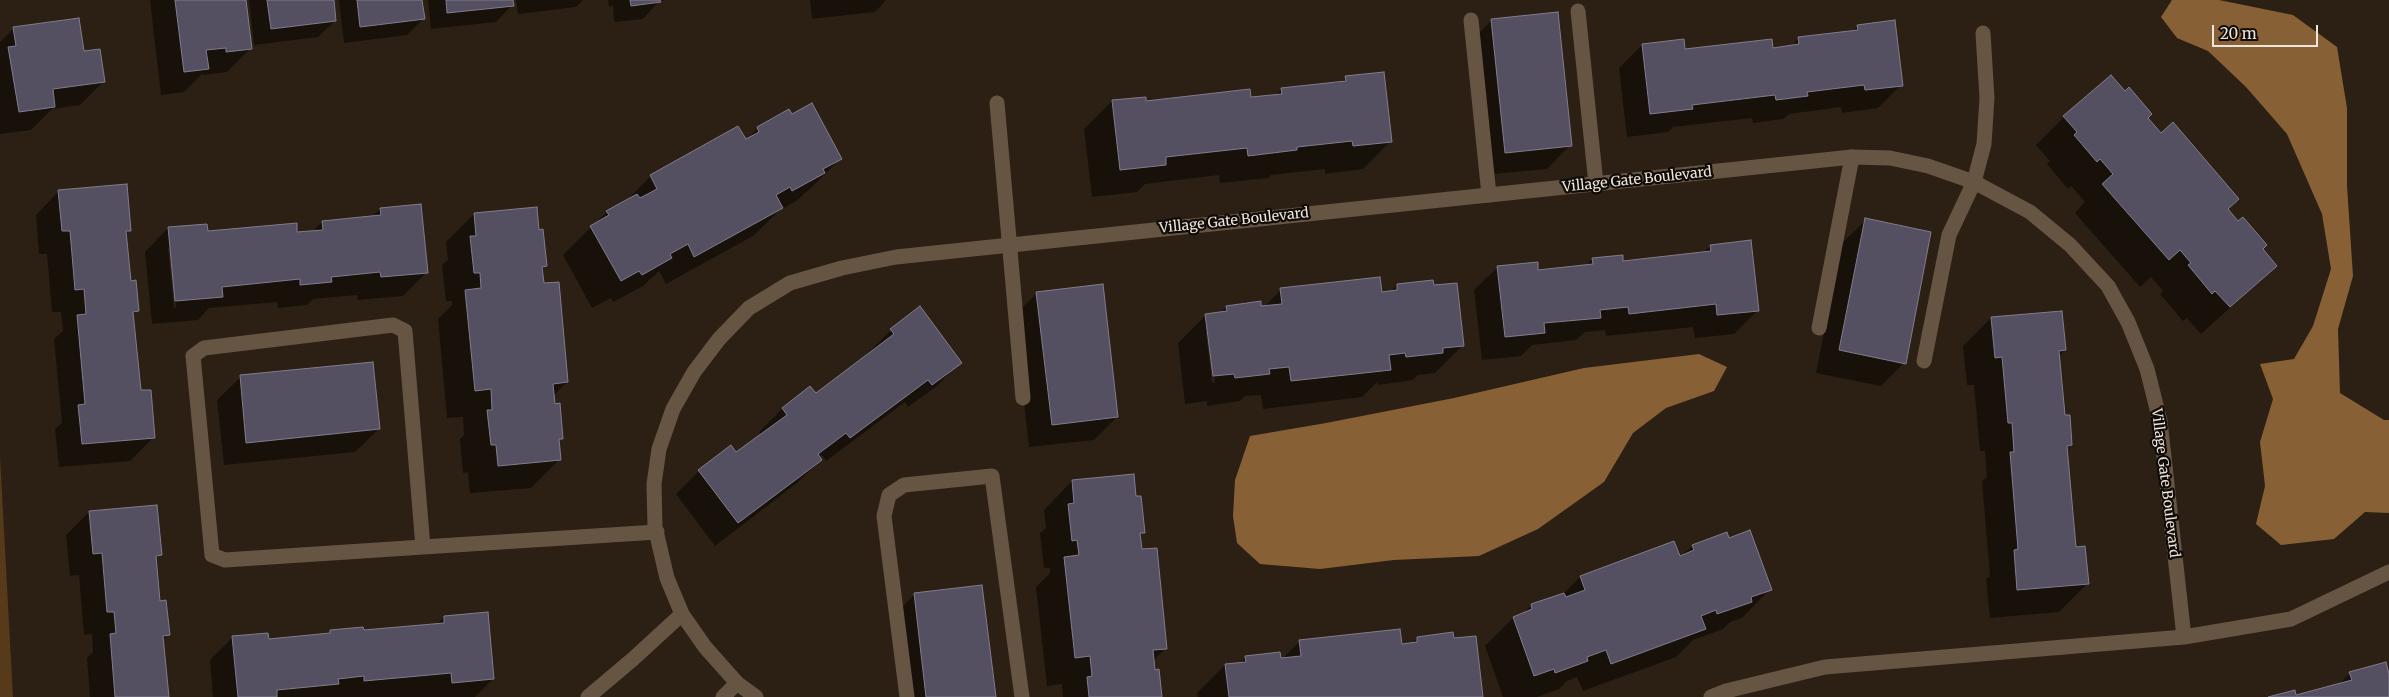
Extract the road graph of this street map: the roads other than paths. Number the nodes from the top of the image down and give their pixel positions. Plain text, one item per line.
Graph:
1 (1578, 11) dead end
2 (1470, 20) dead end
3 (1983, 32) dead end
4 (998, 103) dead end
5 (1852, 157) junction
6 (1974, 182) junction
7 (1596, 184) junction
8 (1489, 195) junction
9 (1010, 245) junction
10 (1819, 328) dead end
11 (1924, 361) dead end
12 (1023, 398) dead end
13 (657, 532) junction
14 (423, 547) junction
15 (2389, 572) edge
16 (682, 614) junction
17 (2184, 637) junction
18 (737, 683) junction
19 (588, 697) edge
20 (723, 697) edge
21 (756, 697) edge
22 (907, 697) edge
23 (1022, 697) edge
24 (1711, 697) edge

1 - 7 street
2 - 8 street
3 - 6 street
4 - 9 street
5 - 6 street, Village Gate Boulevard
5 - 7 street, Village Gate Boulevard
5 - 10 street
6 - 11 street
6 - 17 street, Village Gate Boulevard
7 - 8 street, Village Gate Boulevard
8 - 9 street, Village Gate Boulevard
9 - 12 street
9 - 13 street, Village Gate Boulevard
13 - 14 street
13 - 16 street, Village Gate Boulevard
14 - 14 street
15 - 17 street
16 - 18 street, Village Gate Boulevard
16 - 19 street
17 - 24 street
18 - 20 street
18 - 21 street, Village Gate Boulevard
22 - 23 street

